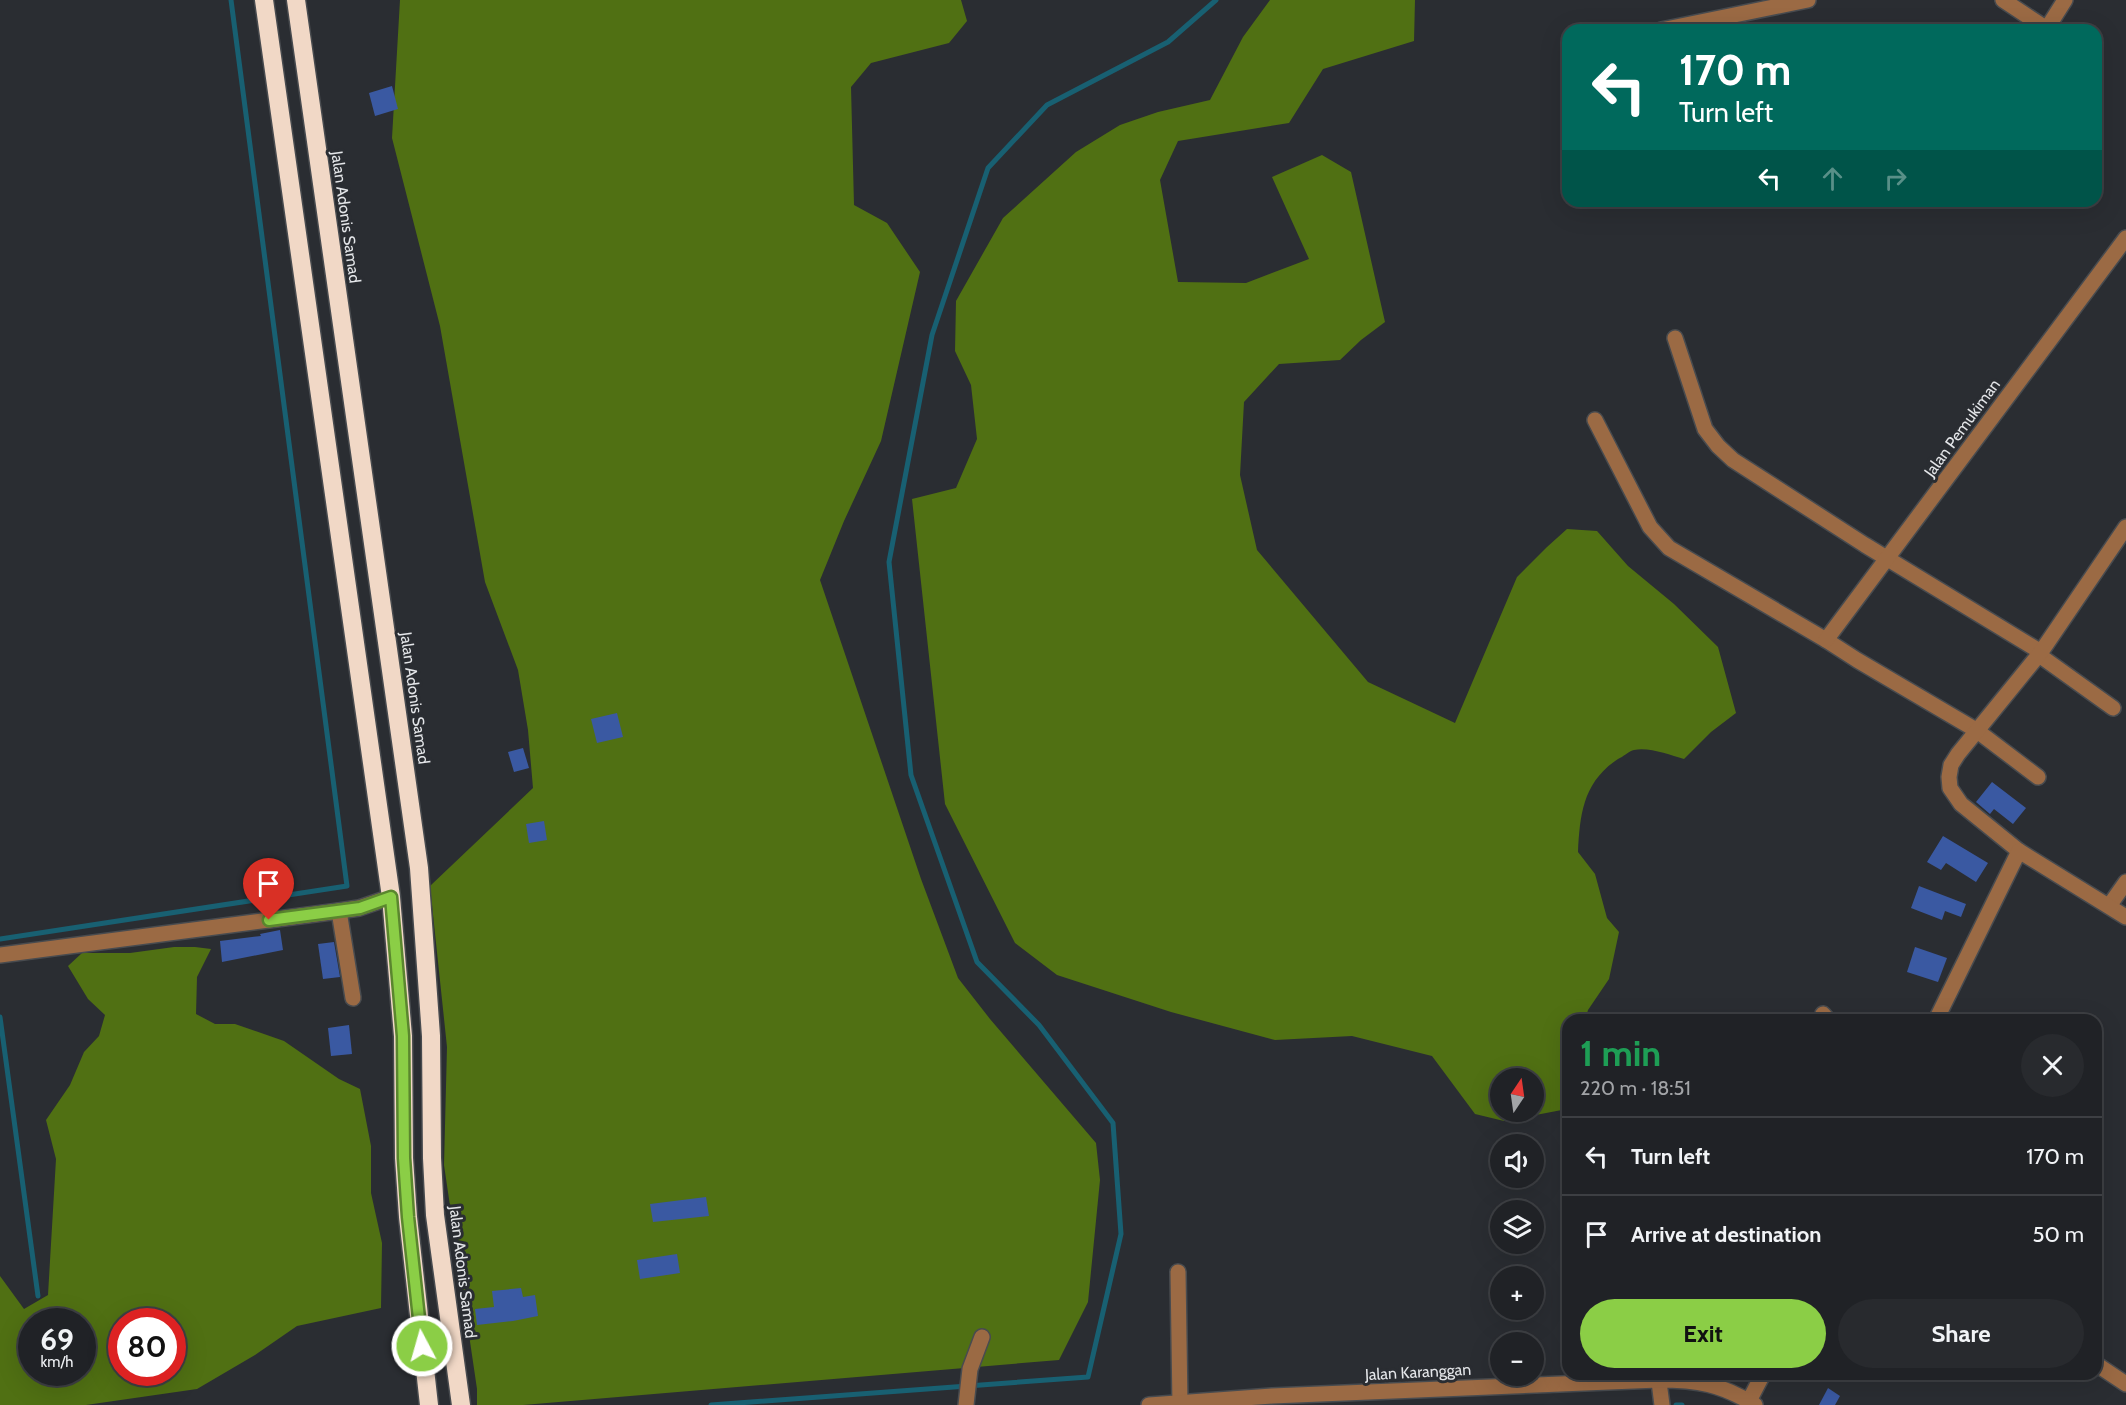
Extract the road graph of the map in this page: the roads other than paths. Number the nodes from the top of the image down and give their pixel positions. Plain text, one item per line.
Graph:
1 (264, 0) edge
2 (296, 0) edge
3 (1808, 0) edge
4 (2003, 0) edge
5 (2065, 0) edge
6 (1690, 24) edge
7 (2038, 24) edge
8 (2051, 24) edge
9 (2126, 238) edge
10 (1675, 338) dead end
11 (1595, 420) dead end
12 (2126, 527) edge
13 (1888, 559) junction
14 (1826, 640) junction
15 (2040, 653) junction
16 (2113, 708) dead end
17 (1976, 730) junction
18 (2038, 777) dead end
19 (2019, 851) junction
20 (2126, 882) edge
21 (391, 897) junction
22 (2109, 906) junction
23 (339, 911) junction
24 (2126, 916) edge
25 (1, 955) edge
26 (353, 998) dead end
27 (1939, 1014) edge
28 (403, 1070) junction
29 (430, 1070) junction
30 (1178, 1272) dead end
31 (982, 1337) dead end
32 (2102, 1369) edge
33 (1597, 1380) edge
34 (1658, 1380) edge
35 (1693, 1380) edge
36 (1761, 1380) edge
37 (2126, 1384) edge
38 (428, 1397) edge
39 (966, 1400) edge
40 (1752, 1403) edge
41 (1180, 1404) edge
42 (461, 1405) edge
43 (1149, 1405) edge
44 (1662, 1405) edge

1 - 21 highway
2 - 29 highway, Jalan Adonis Samad
3 - 6 street
4 - 7 street
5 - 8 street
9 - 13 street, Jalan Pemukiman
10 - 13 street
11 - 14 street
12 - 15 street
13 - 14 street, Jalan Pemukiman
13 - 15 street
14 - 17 street
15 - 16 street
15 - 17 street
17 - 18 street
17 - 19 street
19 - 22 street
19 - 27 street
20 - 22 street
21 - 23 street
21 - 28 highway
22 - 24 street
23 - 25 street
23 - 26 street
28 - 29 highway
28 - 38 highway
29 - 42 highway, Jalan Adonis Samad
30 - 41 street
31 - 39 street
32 - 37 street
33 - 41 street, Jalan Karanggan
34 - 44 street
35 - 40 street, Jalan Karanggan
36 - 40 street
41 - 43 street, Jalan Karanggan

